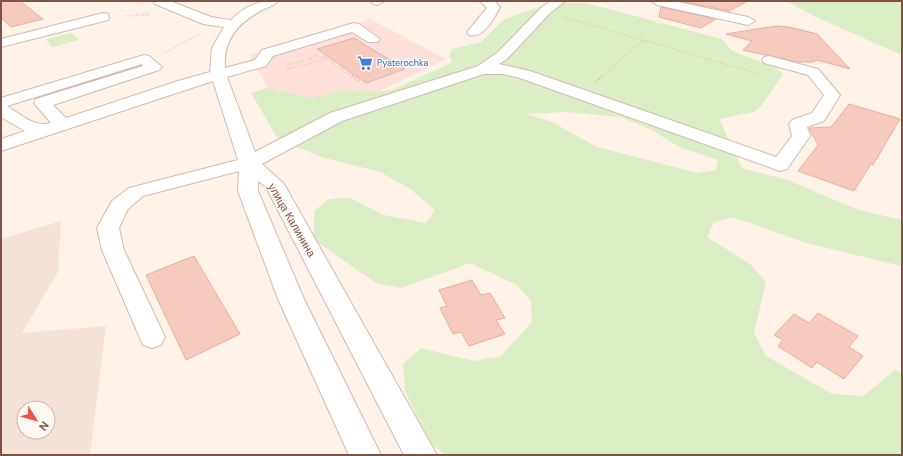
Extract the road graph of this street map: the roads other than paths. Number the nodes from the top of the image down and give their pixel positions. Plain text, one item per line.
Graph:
1 (486, 1) edge
2 (559, 1) edge
3 (658, 1) edge
4 (262, 2) edge
5 (154, 3) edge
6 (103, 17) road end
7 (748, 21) dead end
8 (233, 24) junction
9 (474, 32) dead end
10 (373, 39) dead end
11 (1, 43) edge
12 (767, 68) road end
13 (482, 69) junction
14 (218, 74) junction
15 (1, 103) edge
16 (1, 110) edge
17 (63, 125) junction
18 (44, 130) junction
19 (1, 145) edge
20 (250, 163) junction
21 (152, 337) dead end
22 (365, 455) edge
23 (420, 455) edge

1 - 9 street
2 - 13 street
3 - 7 street
4 - 8 street
5 - 8 street
6 - 11 street
8 - 14 street
10 - 14 street
12 - 13 street
13 - 20 street
14 - 17 street
14 - 20 street
15 - 17 street
16 - 18 street
17 - 18 street
18 - 19 street
20 - 21 street
20 - 22 street
20 - 23 street, улица Калинина

